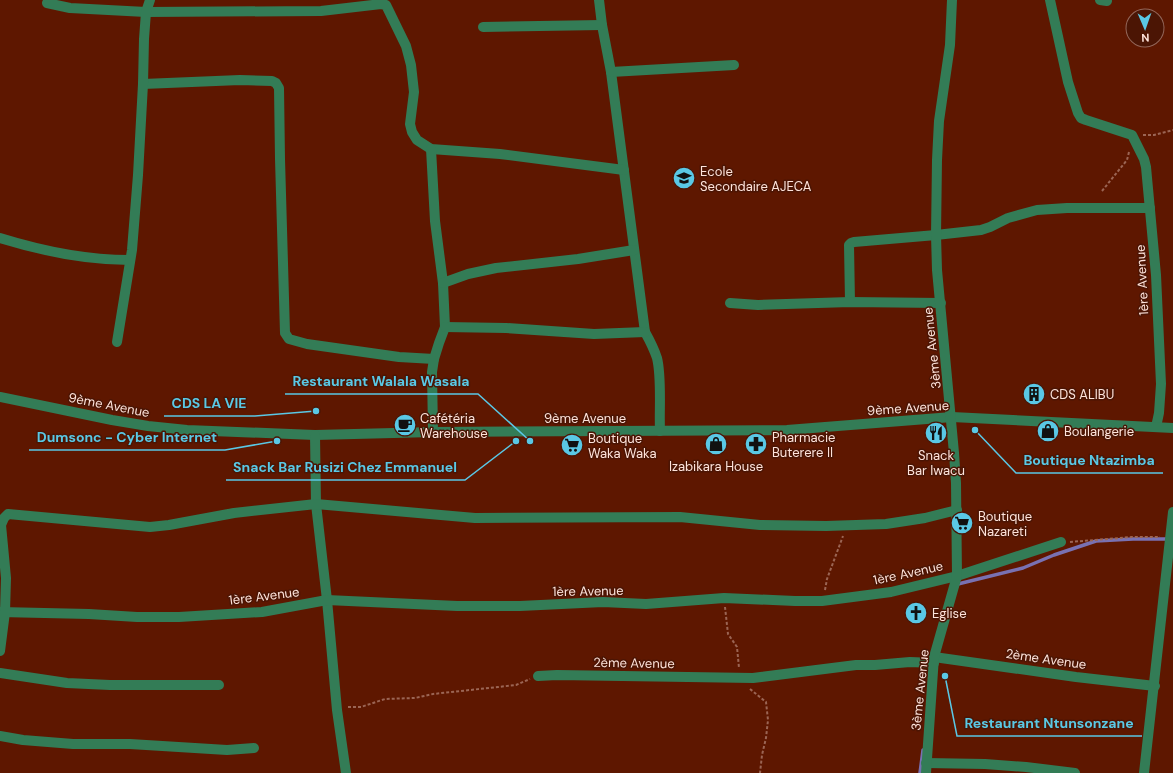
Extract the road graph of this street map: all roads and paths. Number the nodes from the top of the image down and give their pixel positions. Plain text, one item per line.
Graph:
1 (150, 0) edge
2 (599, 0) edge
3 (952, 0) edge
4 (1050, 0) edge
5 (48, 3) dead end
6 (146, 12) junction
7 (602, 25) junction
8 (484, 27) dead end
9 (734, 65) dead end
10 (611, 72) junction
11 (143, 84) junction
12 (431, 149) junction
13 (624, 170) junction
14 (1150, 208) junction
15 (936, 235) junction
16 (0, 238) edge
17 (634, 250) junction
18 (130, 260) junction
19 (443, 282) junction
20 (850, 302) junction
21 (730, 303) dead end
22 (941, 303) junction
23 (446, 328) junction
24 (645, 332) junction
25 (116, 342) dead end
26 (434, 359) junction
27 (0, 396) edge
28 (952, 417) junction
29 (1156, 427) junction
30 (1173, 428) edge
31 (660, 431) junction
32 (433, 432) junction
33 (315, 434) junction
34 (316, 504) junction
35 (957, 510) junction
36 (1173, 512) edge
37 (847, 526) junction
38 (1170, 537) junction
39 (1061, 542) joint
40 (957, 576) junction
41 (327, 600) junction
42 (822, 601) junction
43 (2, 612) edge
44 (0, 651) edge
45 (934, 660) junction
46 (0, 673) edge
47 (538, 676) joint
48 (219, 685) dead end
49 (1154, 686) junction
50 (337, 710) junction
51 (0, 736) edge
52 (254, 748) dead end
53 (926, 768) edge
54 (346, 773) edge
55 (1075, 773) edge
56 (1144, 773) edge

1 - 6 street
2 - 7 street
3 - 15 street, 3ème Avenue
4 - 14 street, 1ère Avenue
5 - 6 street
6 - 11 street
6 - 12 street
7 - 8 street
7 - 10 street
9 - 10 street
10 - 13 street
11 - 18 street
11 - 26 street
12 - 13 street
12 - 19 street
13 - 17 street
14 - 15 street
14 - 29 street, 1ère Avenue
15 - 20 street
15 - 22 street, 3ème Avenue
16 - 18 street
17 - 19 street
17 - 24 street
18 - 25 street
19 - 23 street
20 - 21 street
20 - 22 street
22 - 28 street, 3ème Avenue
23 - 24 street
23 - 26 street
24 - 31 street
26 - 32 street
27 - 33 street, 9ème Avenue
28 - 29 street, 9ème Avenue
28 - 31 street, 9ème Avenue
28 - 35 street, 3ème Avenue
29 - 30 street, 9ème Avenue
31 - 32 street, 9ème Avenue
32 - 33 street, 9ème Avenue
33 - 34 street
34 - 37 street
34 - 41 street
34 - 43 street
35 - 37 street
35 - 40 street, 3ème Avenue
36 - 38 street
37 - 42 path
38 - 39 path
38 - 49 street
39 - 40 street, 1ère Avenue
40 - 42 street, 1ère Avenue
40 - 45 street, 3ème Avenue
41 - 42 street, 1ère Avenue
41 - 43 street, 1ère Avenue
41 - 50 street
43 - 44 street
45 - 47 street, 2ème Avenue
45 - 49 street, 2ème Avenue
45 - 53 street, 3ème Avenue
46 - 48 street
47 - 50 path
49 - 56 street
50 - 54 street
51 - 52 street
53 - 55 street, 3ème Avenue

